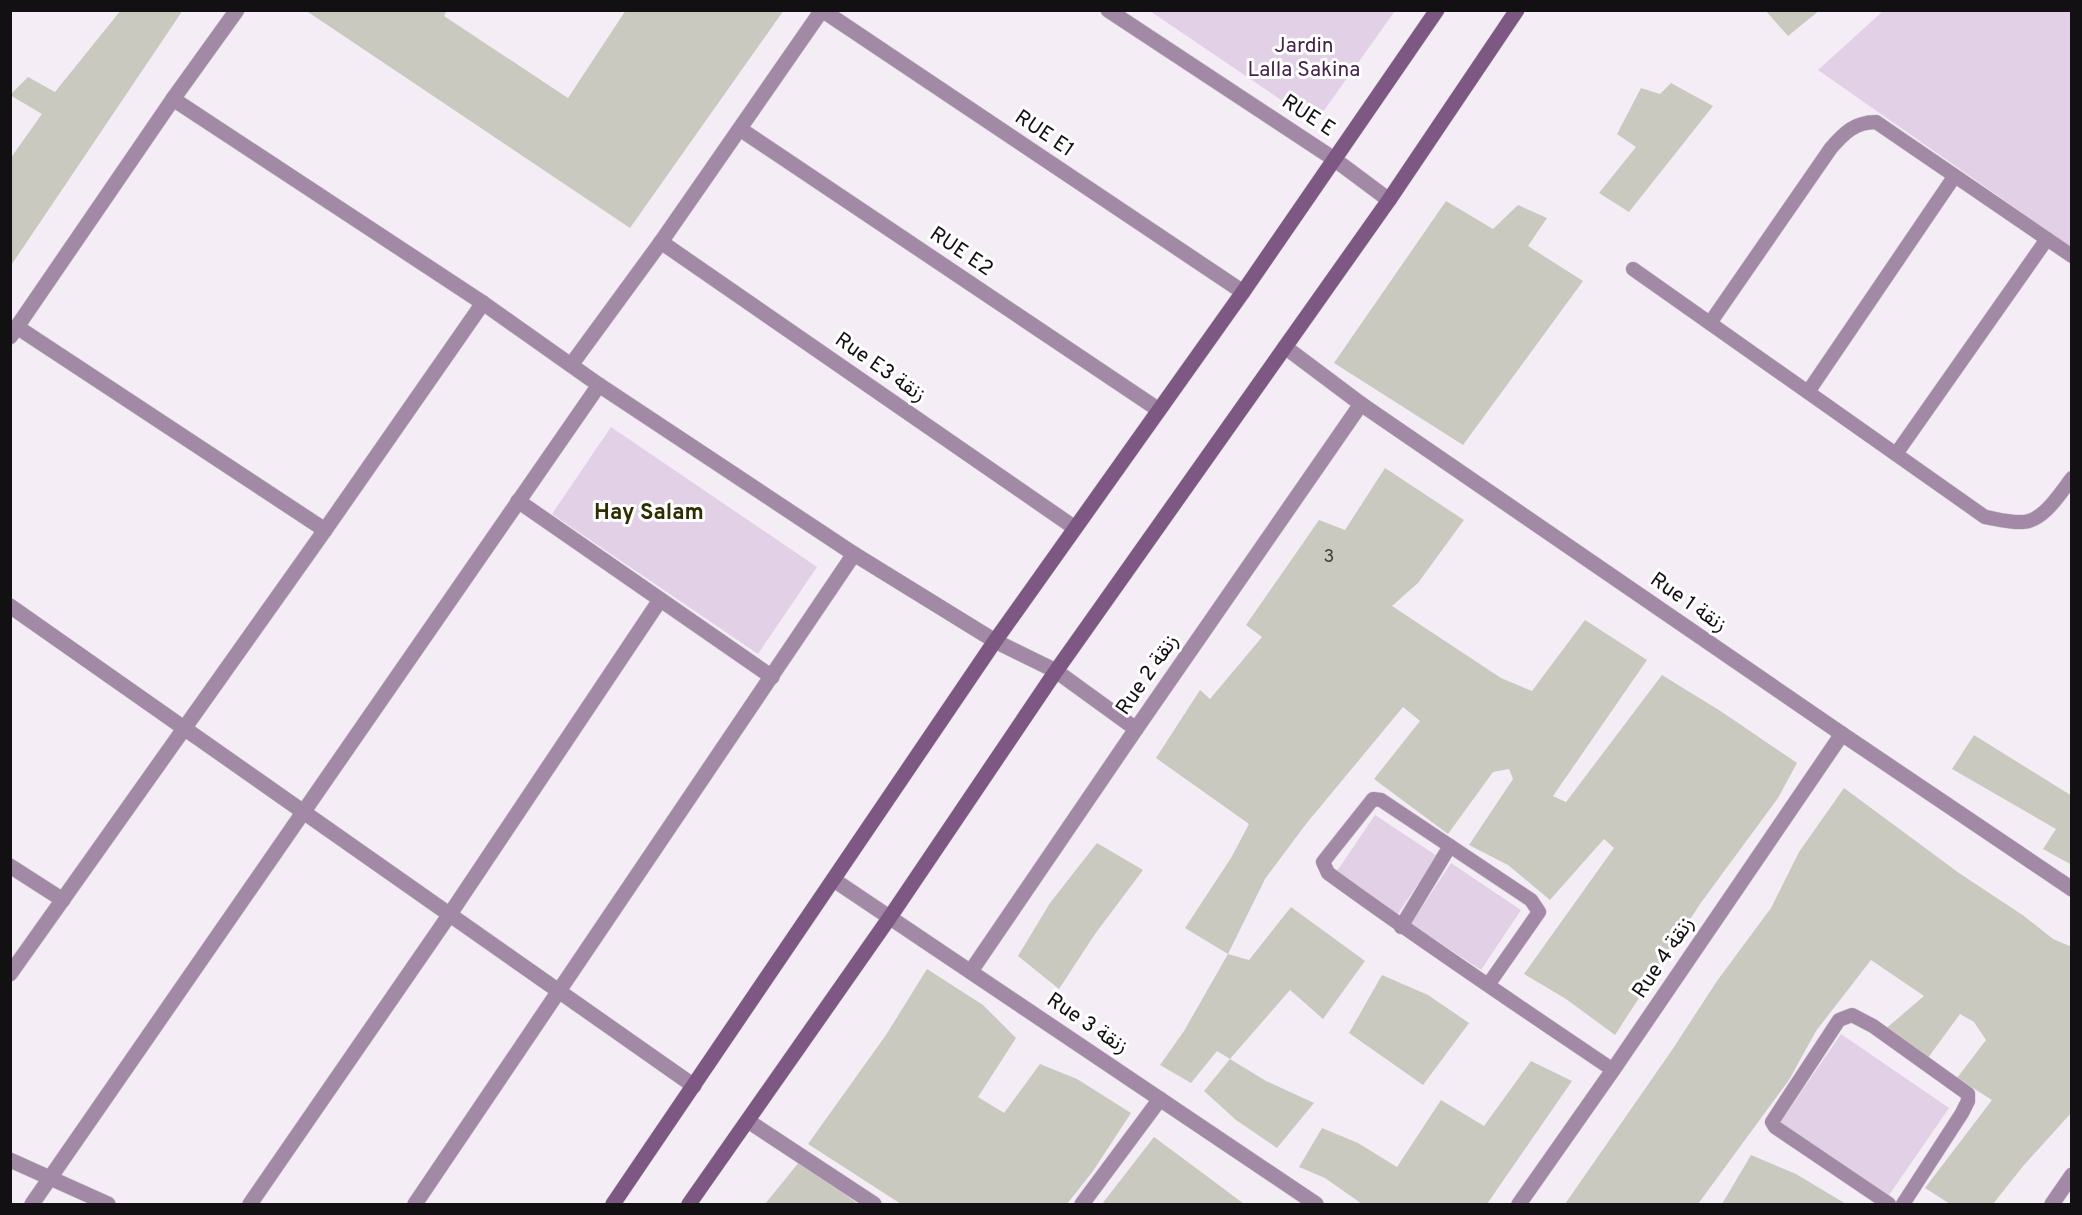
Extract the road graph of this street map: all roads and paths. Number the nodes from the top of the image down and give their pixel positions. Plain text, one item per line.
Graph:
1 (237, 10) edge
2 (822, 10) edge
3 (1108, 10) edge
4 (1437, 10) edge
5 (1517, 10) edge
6 (173, 99) junction
7 (740, 129) junction
8 (1334, 159) junction
9 (1954, 177) junction
10 (1389, 200) junction
11 (2047, 239) junction
12 (662, 242) junction
13 (2072, 256) edge
14 (1633, 269) dead end
15 (1243, 292) junction
16 (483, 303) junction
17 (1710, 323) junction
18 (14, 332) edge
19 (1285, 347) junction
20 (570, 365) junction
21 (599, 385) junction
22 (1808, 392) junction
23 (1361, 404) junction
24 (1159, 410) junction
25 (1896, 454) junction
26 (2072, 477) edge
27 (518, 501) junction
28 (1075, 528) junction
29 (325, 530) junction
30 (854, 554) junction
31 (660, 600) junction
32 (10, 606) edge
33 (995, 641) junction
34 (1056, 671) junction
35 (772, 677) junction
36 (184, 728) junction
37 (1136, 729) junction
38 (1842, 734) junction
39 (303, 812) junction
40 (1450, 846) junction
41 (10, 866) edge
42 (834, 880) junction
43 (2072, 889) edge
44 (63, 900) junction
45 (450, 914) junction
46 (890, 917) junction
47 (1401, 927) junction
48 (971, 971) junction
49 (10, 974) edge
50 (1488, 985) junction
51 (559, 991) junction
52 (1613, 1070) junction
53 (694, 1086) junction
54 (1160, 1099) junction
55 (748, 1121) junction
56 (10, 1160) edge
57 (2072, 1175) edge
58 (50, 1178) junction
59 (1311, 1203) edge
60 (32, 1204) edge
61 (108, 1204) edge
62 (250, 1204) edge
63 (415, 1204) edge
64 (613, 1204) edge
65 (689, 1204) edge
66 (874, 1204) edge
67 (1082, 1204) edge
68 (1519, 1204) edge
69 (1889, 1204) edge
70 (1903, 1204) edge
71 (2052, 1204) edge

1 - 6 street
2 - 7 street
2 - 15 street, RUE E1
3 - 8 street, RUE E
4 - 8 main road
5 - 10 main road
6 - 16 street
6 - 18 street
7 - 12 street
7 - 24 street, RUE E2
8 - 10 street, RUE E
8 - 15 main road
9 - 11 lane
9 - 17 lane
9 - 22 lane
10 - 19 main road
11 - 13 lane
11 - 25 lane
12 - 20 street
12 - 28 street, Rue E3 زنقة
14 - 17 lane
15 - 24 main road
16 - 20 street
16 - 29 street
17 - 22 lane
18 - 29 street
19 - 23 street, Rue 1 زنقة
19 - 34 main road
20 - 21 street
21 - 27 street
21 - 30 street
22 - 25 lane
23 - 37 street, Rue 2 زنقة
23 - 38 street, Rue 1 زنقة
24 - 28 main road
25 - 26 lane
27 - 31 street
27 - 39 street
28 - 33 main road
29 - 36 street
30 - 33 street
30 - 35 street
31 - 35 street
31 - 45 street
32 - 36 street
33 - 34 street
33 - 42 main road
34 - 37 street
34 - 46 main road
35 - 51 street
36 - 39 street
36 - 44 street
37 - 48 street, Rue 2 زنقة
38 - 43 street, Rue 1 زنقة
38 - 52 street, Rue 4 زنقة
39 - 45 street
39 - 58 street
40 - 47 lane
40 - 47 lane
40 - 50 lane
41 - 44 street
42 - 46 street, Rue 3 زنقة
42 - 53 main road
44 - 49 street
45 - 51 street
45 - 62 street
46 - 48 street, Rue 3 زنقة
46 - 55 main road
47 - 50 lane
48 - 54 street, Rue 3 زنقة
50 - 52 lane
51 - 53 street
51 - 63 street
52 - 68 street, Rue 4 زنقة
53 - 64 main road
54 - 59 street, Rue 3 زنقة
54 - 67 street
55 - 65 main road
55 - 66 street
56 - 58 street
57 - 71 street
58 - 60 street
58 - 61 street
69 - 70 lane

